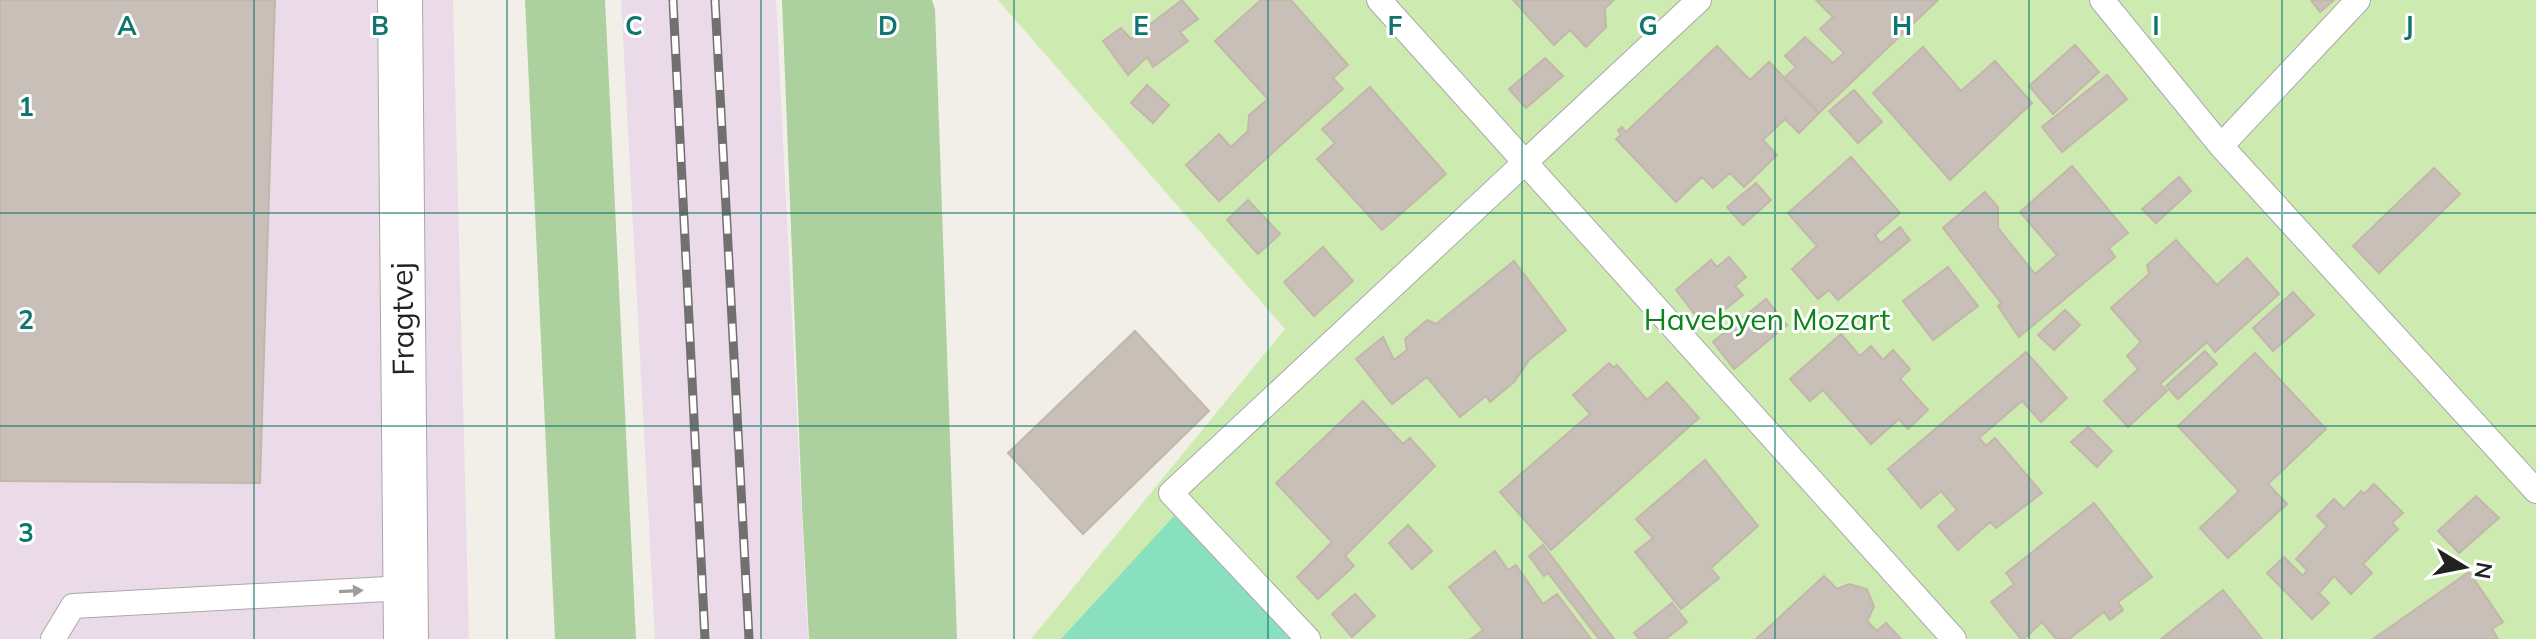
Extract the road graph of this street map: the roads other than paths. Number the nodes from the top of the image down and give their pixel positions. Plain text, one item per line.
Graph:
1 (400, 0) edge
2 (1379, 0) edge
3 (1699, 0) edge
4 (2102, 0) edge
5 (2358, 0) edge
6 (2221, 146) junction
7 (1525, 164) junction
8 (2536, 491) edge
9 (405, 588) junction
10 (53, 639) edge
11 (406, 639) edge
12 (1308, 639) edge
13 (1954, 639) edge

1 - 9 street, Fragtvej
2 - 7 lane
3 - 7 lane
4 - 6 lane
5 - 6 lane
6 - 8 lane
7 - 12 lane
7 - 13 lane
10 -> 9 lane
9 - 11 street, Fragtvej

